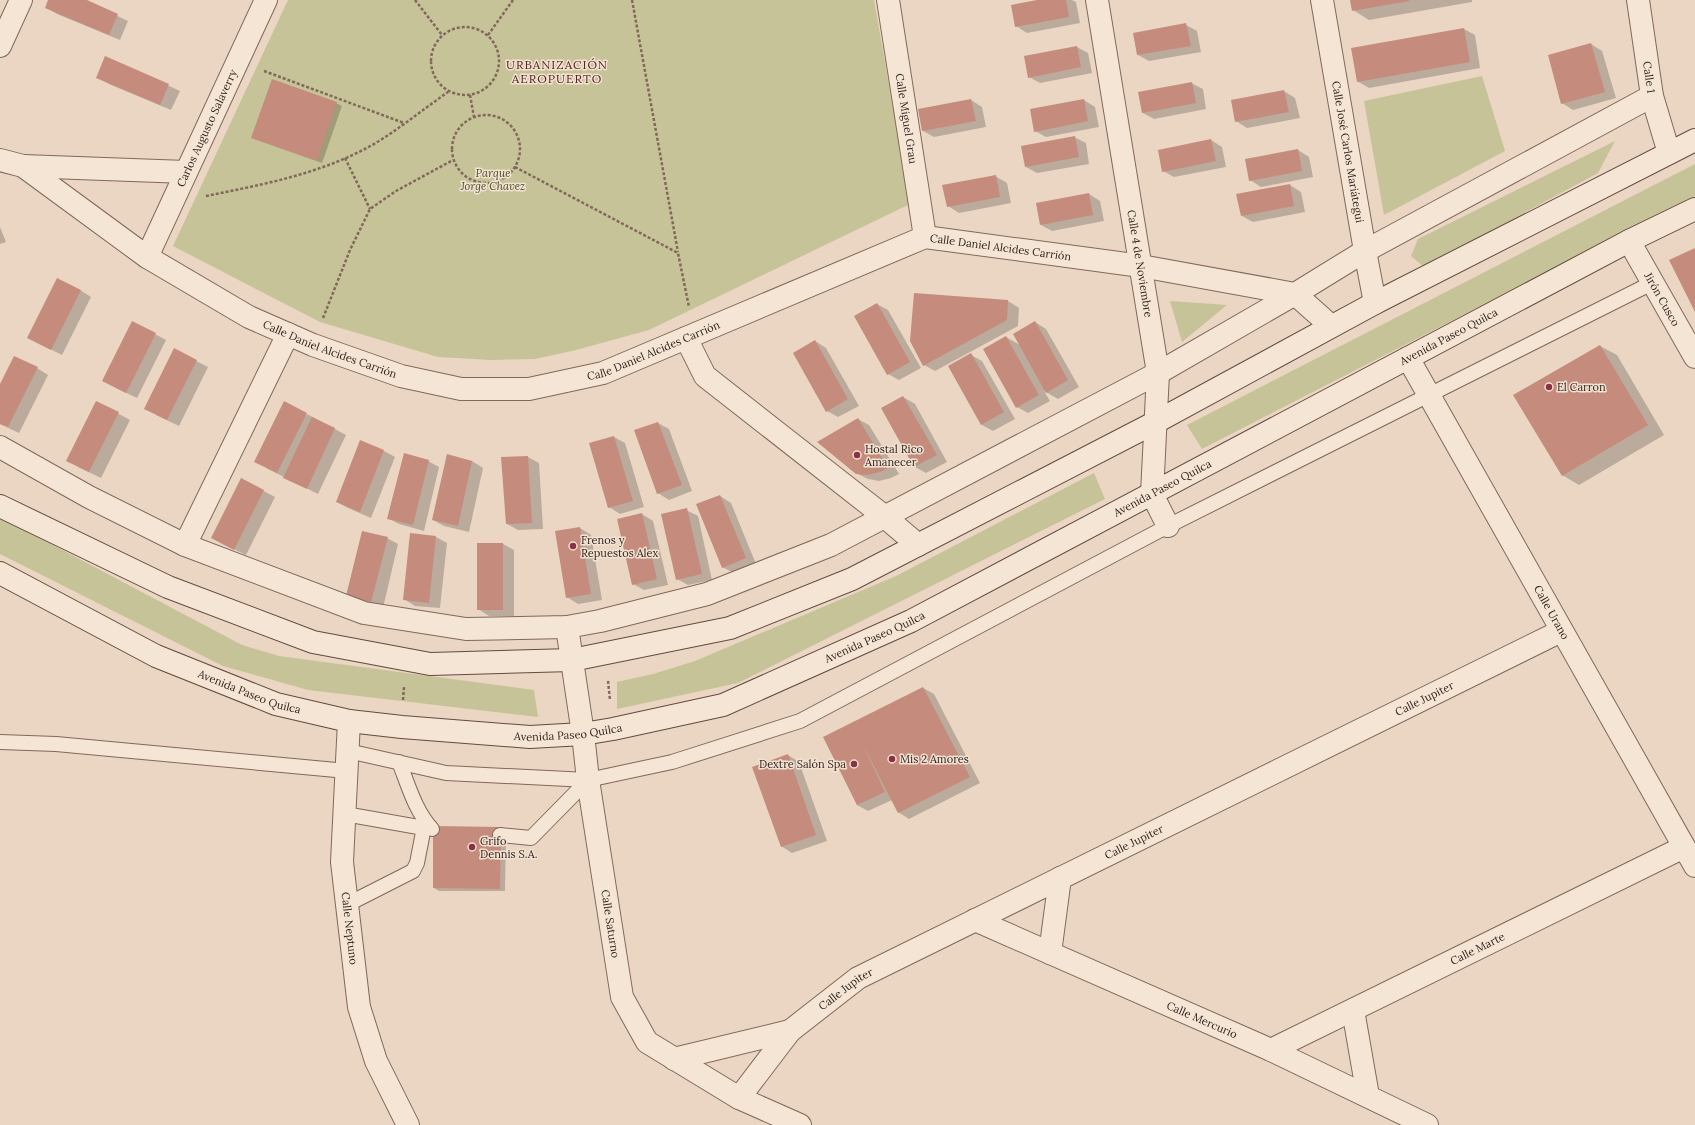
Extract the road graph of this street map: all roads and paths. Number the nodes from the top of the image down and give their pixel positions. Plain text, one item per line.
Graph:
1 (21, 0) edge
2 (266, 0) edge
3 (415, 0) edge
4 (513, 0) edge
5 (632, 0) edge
6 (888, 0) edge
7 (1097, 0) edge
8 (1322, 0) edge
9 (1638, 0) edge
10 (442, 35) junction
11 (488, 35) junction
12 (0, 46) edge
13 (238, 61) junction
14 (448, 92) junction
15 (470, 95) junction
16 (1652, 96) junction
17 (474, 117) junction
18 (404, 123) junction
19 (1695, 140) edge
20 (1669, 153) junction
21 (345, 158) junction
22 (0, 160) edge
23 (453, 160) junction
24 (23, 166) junction
25 (515, 167) junction
26 (186, 172) junction
27 (174, 199) junction
28 (370, 209) junction
29 (1695, 209) edge
30 (925, 237) junction
31 (1629, 241) junction
32 (678, 252) junction
33 (1365, 252) junction
34 (147, 257) junction
35 (1141, 266) junction
36 (1652, 283) junction
37 (1295, 294) junction
38 (1375, 303) junction
39 (1331, 326) junction
40 (288, 334) junction
41 (686, 338) junction
42 (313, 345) junction
43 (1695, 357) edge
44 (1408, 358) junction
45 (1158, 373) junction
46 (1429, 395) junction
47 (1154, 424) junction
48 (0, 447) edge
49 (1152, 494) junction
50 (0, 506) edge
51 (885, 517) junction
52 (1168, 526) junction
53 (185, 545) junction
54 (918, 545) junction
55 (0, 574) edge
56 (567, 627) junction
57 (1561, 631) junction
58 (406, 659) junction
59 (572, 660) junction
60 (350, 721) junction
61 (402, 727) junction
62 (583, 734) junction
63 (0, 742) edge
64 (348, 761) junction
65 (399, 762) junction
66 (588, 780) junction
67 (345, 814) junction
68 (428, 827) junction
69 (500, 835) dead end
70 (1684, 847) junction
71 (1695, 866) edge
72 (1060, 878) junction
73 (348, 904) junction
74 (975, 920) junction
75 (1050, 953) junction
76 (1353, 1010) junction
77 (790, 1031) junction
78 (1271, 1050) junction
79 (674, 1059) junction
80 (1368, 1096) junction
81 (739, 1098) junction
82 (408, 1125) edge
83 (800, 1125) edge
84 (1426, 1125) edge

1 - 12 street
2 - 13 street, Carlos Augusto Salaverry
3 - 10 path
4 - 11 path
5 - 32 path
6 - 30 street, Calle Miguel Grau
7 - 35 street, Calle 4 de Noviembre
8 - 33 street, Calle José Carlos Mariátegui
9 - 16 street, Calle 1
10 - 11 path
10 - 14 path
11 - 15 path
13 - 18 path
13 - 26 street, Carlos Augusto Salaverry
14 - 15 path
14 - 18 path
15 - 17 path
16 - 20 street, Calle 1
16 - 33 street
17 - 23 path
17 - 25 path
18 - 21 path
19 - 20 street
20 - 38 street
21 - 27 path
21 - 28 path
22 - 24 street, Calle Daniel Alcides Carrión
23 - 25 path
23 - 28 path
24 - 26 street
24 - 34 street, Calle Daniel Alcides Carrión
25 - 32 path
26 - 27 street, Carlos Augusto Salaverry
27 - 34 street, Carlos Augusto Salaverry
28 - 42 path
29 - 31 street, Avenida Paseo Quilca
30 - 35 street, Calle Daniel Alcides Carrión
30 - 41 street, Calle Daniel Alcides Carrión
31 - 36 street, Jirón Cusco
31 - 44 street, Avenida Paseo Quilca
32 - 41 path
33 - 37 street
33 - 38 street, Calle José Carlos Mariátegui
34 - 40 street, Calle Daniel Alcides Carrión
35 - 37 street, Calle Daniel Alcides Carrión
35 - 45 street, Calle 4 de Noviembre
36 - 43 street, Jirón Cusco
36 - 46 lane
37 - 39 street
37 - 45 street
38 - 39 street
39 - 47 street
40 - 42 street, Calle Daniel Alcides Carrión
40 - 53 street
41 - 42 street, Calle Daniel Alcides Carrión
41 - 51 street
44 - 46 street, Calle Urano
44 - 49 street, Avenida Paseo Quilca
45 - 47 street, Calle 4 de Noviembre
45 - 51 street
46 - 52 lane
46 - 57 street, Calle Urano
47 - 49 street, Calle 4 de Noviembre
47 - 54 street
48 - 53 street
49 - 52 street, Calle 4 de Noviembre
49 - 62 street, Avenida Paseo Quilca
50 - 58 street
51 - 54 street
51 - 56 street
52 - 66 lane
53 - 56 street
54 - 59 street
55 - 60 street, Avenida Paseo Quilca
56 - 59 street, Calle Saturno
57 - 70 street, Calle Urano
57 - 72 street, Calle Jupiter
58 - 59 street
58 - 61 path
59 - 62 street, Calle Saturno
60 - 61 street, Avenida Paseo Quilca
60 - 64 street, Calle Neptuno
61 - 62 street, Avenida Paseo Quilca
62 - 66 street, Calle Saturno
63 - 64 lane
64 - 65 lane
64 - 67 street, Calle Neptuno
65 - 66 lane
65 - 68 lane
66 - 69 lane
66 - 79 street, Calle Saturno
67 - 68 lane
67 - 73 street, Calle Neptuno
68 - 73 lane
70 - 71 street, Calle Urano
70 - 76 street, Calle Marte
72 - 74 street, Calle Jupiter
72 - 75 street
73 - 82 street, Calle Neptuno
74 - 75 street, Calle Mercurio
74 - 77 street, Calle Jupiter
75 - 78 street, Calle Mercurio
76 - 78 street, Calle Marte
76 - 80 street
77 - 79 street
77 - 81 street, Calle Jupiter
78 - 80 street, Calle Mercurio
79 - 81 street, Calle Saturno
80 - 84 street, Calle Mercurio
81 - 83 street, Calle Saturno

